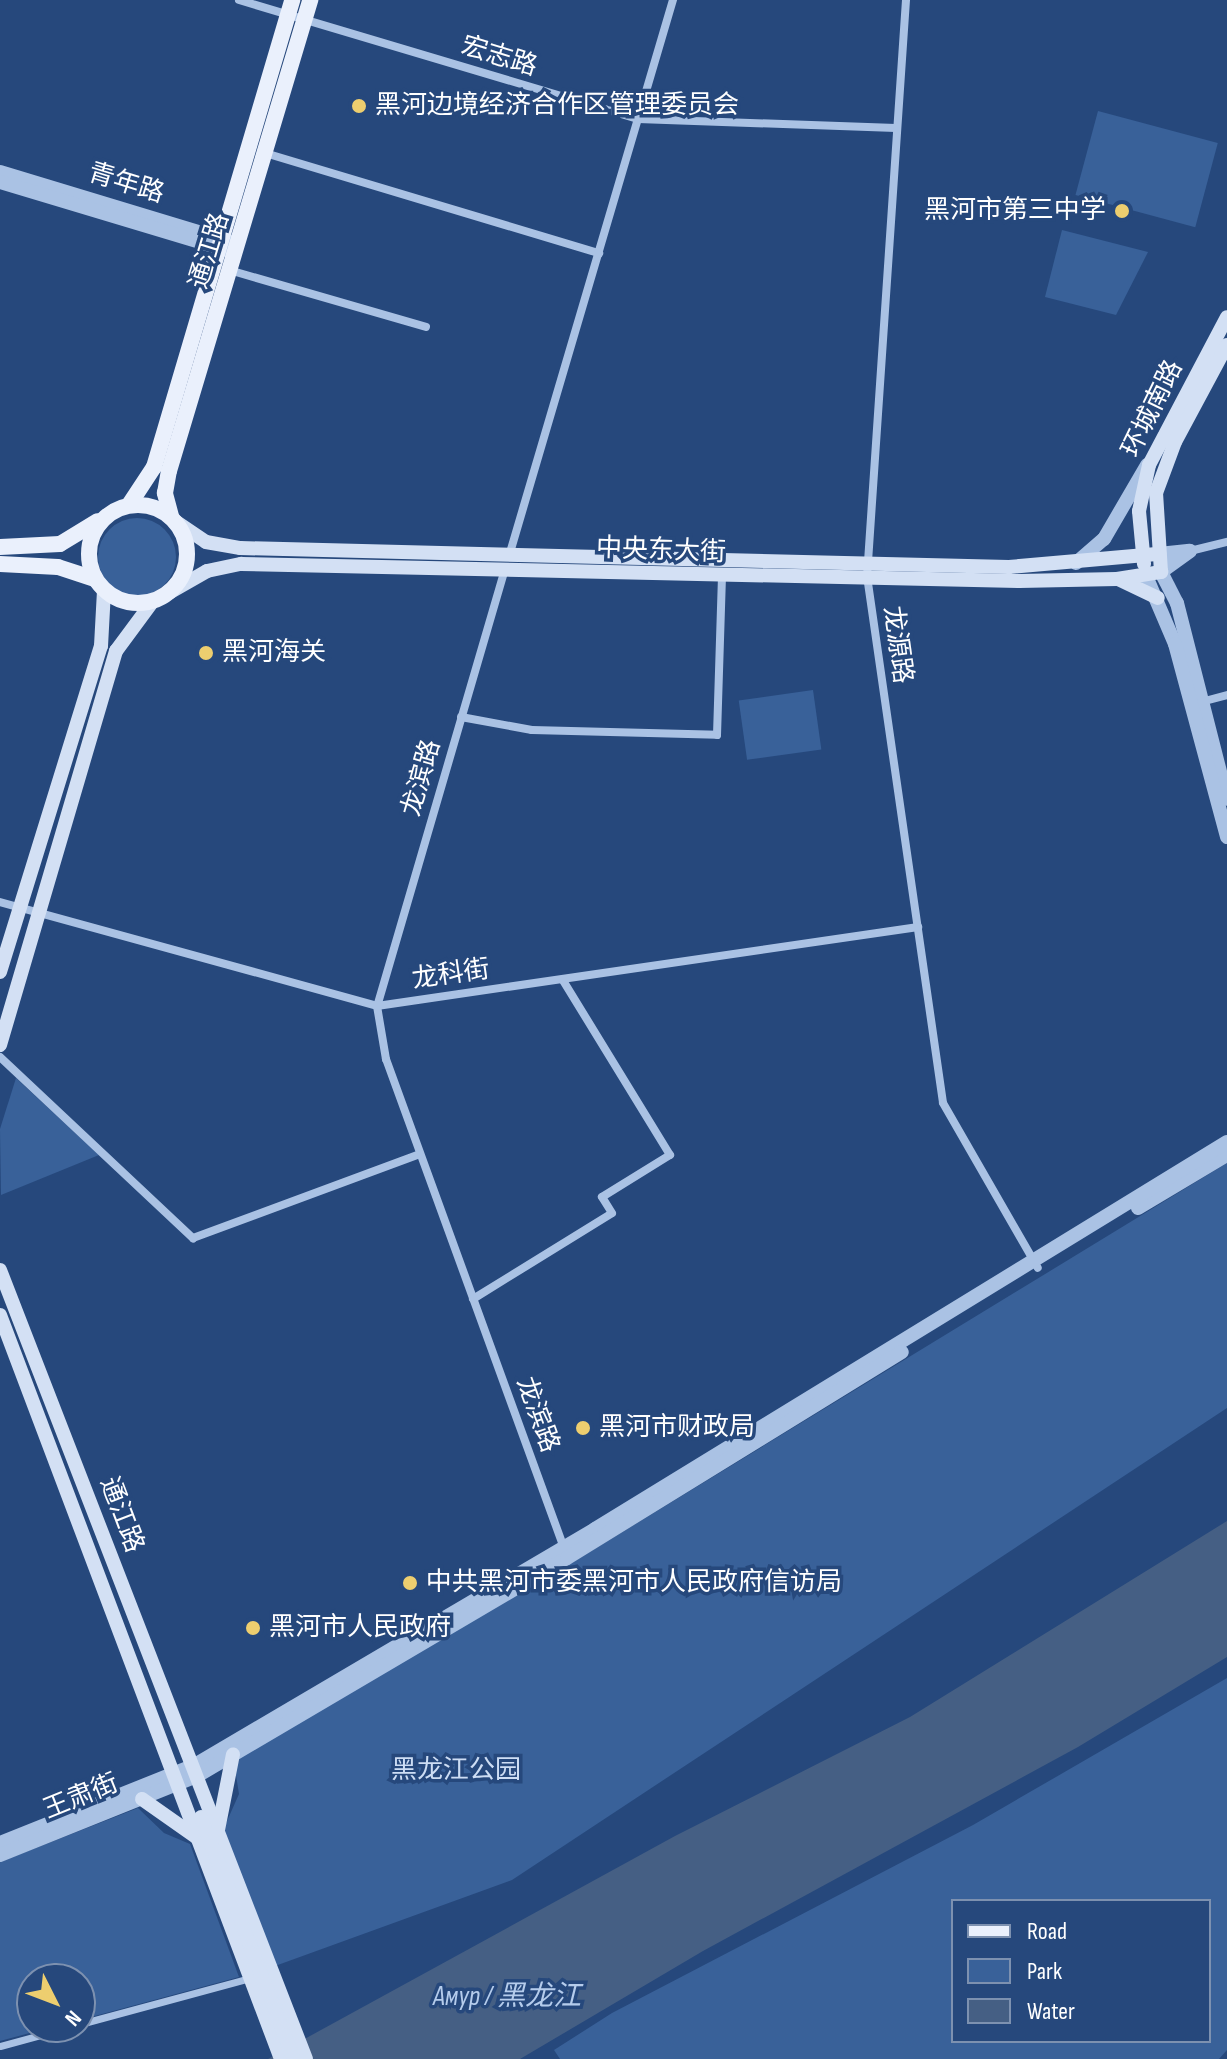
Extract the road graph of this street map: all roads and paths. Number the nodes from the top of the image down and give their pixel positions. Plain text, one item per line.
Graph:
1 (239, 0) edge
2 (310, 0) edge
3 (673, 0) edge
4 (906, 0) edge
5 (290, 7) edge
6 (305, 20) junction
7 (638, 119) junction
8 (896, 128) junction
9 (265, 153) junction
10 (0, 172) edge
11 (0, 182) edge
12 (228, 245) junction
13 (599, 253) junction
14 (229, 270) junction
15 (1227, 317) edge
16 (426, 327) dead end
17 (1227, 345) edge
18 (1163, 437) junction
19 (129, 505) junction
20 (106, 515) junction
21 (173, 518) junction
22 (1227, 542) edge
23 (0, 547) edge
24 (1190, 551) junction
25 (1159, 554) junction
26 (1143, 557) junction
27 (507, 562) junction
28 (0, 564) edge
29 (1070, 564) junction
30 (867, 570) junction
31 (1154, 574) junction
32 (722, 577) junction
33 (1117, 579) junction
34 (99, 584) junction
35 (160, 598) junction
36 (1158, 598) junction
37 (1227, 695) edge
38 (1196, 703) junction
39 (461, 717) junction
40 (1227, 799) edge
41 (1227, 837) edge
42 (0, 902) edge
43 (19, 906) junction
44 (39, 912) junction
45 (918, 927) junction
46 (0, 972) edge
47 (562, 979) junction
48 (377, 1006) junction
49 (0, 1045) edge
50 (0, 1057) edge
51 (1227, 1142) edge
52 (420, 1154) junction
53 (1227, 1155) edge
54 (1036, 1264) junction
55 (0, 1270) edge
56 (473, 1299) junction
57 (0, 1315) edge
58 (565, 1553) junction
59 (233, 1754) junction
60 (186, 1775) junction
61 (142, 1799) junction
62 (218, 1831) junction
63 (199, 1839) junction
64 (0, 1843) edge
65 (0, 1855) edge
66 (259, 1979) junction
67 (96, 2020) edge
68 (281, 2059) edge
69 (294, 2059) edge
70 (306, 2059) edge

1 - 5 street, 宏志路
2 - 6 main road, 通江路
3 - 7 street, 龙滨路
4 - 8 street, 龙源路
5 - 6 street, 宏志路
5 - 12 main road, 通江路
6 - 7 street, 宏志路
6 - 9 main road, 通江路
7 - 8 street, 宏志路
7 - 13 street, 龙滨路
8 - 30 street, 龙源路
9 - 12 main road, 通江路
9 - 13 street
10 - 12 street, 青年路
11 - 12 street, 青年路
12 - 14 main road, 通江路
12 - 19 main road, 通江路
13 - 27 street, 龙滨路
14 - 16 street
14 - 21 main road, 通江路
15 - 18 main road, 环城南路
17 - 25 main road, 环城南路
18 - 26 main road, 环城南路
18 - 29 street
19 - 20 main road
19 - 21 main road
20 - 23 main road
20 - 34 main road
21 - 27 main road, 中央东大街
21 - 35 main road
22 - 24 street
24 - 25 street
24 - 31 street
25 - 26 main road, 中央东大街
25 - 31 main road, 环城南路
26 - 29 main road, 中央东大街
26 - 31 main road, 环城南路
27 - 30 main road, 中央东大街
27 - 32 main road, 中央东大街
27 - 35 main road, 中央东大街
27 - 39 street, 龙滨路
28 - 34 main road
29 - 30 main road, 中央东大街
30 - 32 main road, 中央东大街
30 - 33 main road, 中央东大街
30 - 45 street, 龙源路
31 - 33 main road, 中央东大街
31 - 36 street
31 - 38 street
32 - 39 street
33 - 36 main road
34 - 35 main road
34 - 43 main road
35 - 44 main road
36 - 38 street
37 - 38 street
38 - 40 street
38 - 41 street
39 - 48 street, 龙滨路
42 - 43 street, 龙科街
43 - 44 street, 龙科街
43 - 46 main road
44 - 48 street, 龙科街
44 - 49 main road
45 - 47 street, 龙科街
45 - 54 street, 龙源路
47 - 48 street, 龙科街
47 - 56 street
48 - 52 street, 龙滨路
50 - 52 street
51 - 54 street
52 - 56 street, 龙滨路
53 - 54 street
54 - 58 street
55 - 60 main road, 通江路
56 - 58 street, 龙滨路
57 - 60 main road, 通江路
58 - 59 street
58 - 60 street
59 - 60 street
59 - 62 main road
60 - 61 street, 王肃街
60 - 62 main road
60 - 63 main road
60 - 64 street
60 - 66 main road, 通江路
61 - 63 main road
61 - 65 street, 王肃街
62 - 66 main road
63 - 66 main road
66 - 67 street
66 - 68 main road
66 - 69 main road
66 - 70 main road

